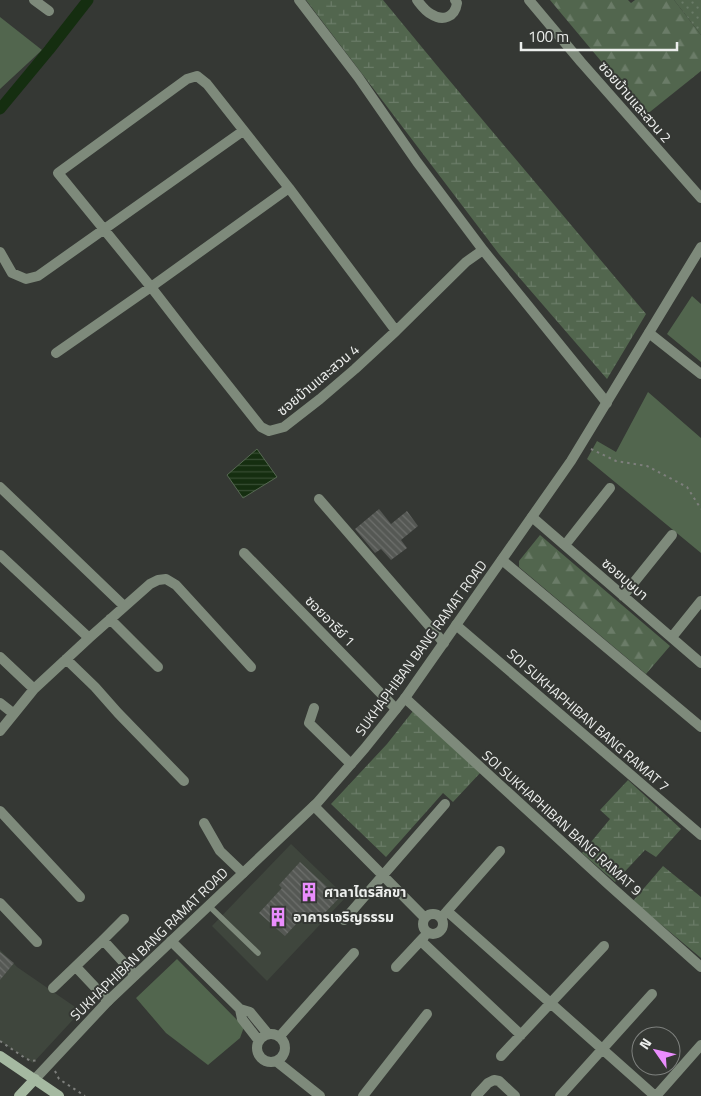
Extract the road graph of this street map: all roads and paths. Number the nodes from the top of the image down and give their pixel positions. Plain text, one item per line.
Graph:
1 (34, 0) edge
2 (299, 0) edge
3 (417, 0) edge
4 (455, 0) edge
5 (533, 1) edge
6 (49, 11) dead end
7 (243, 131) junction
8 (289, 188) junction
9 (701, 198) edge
10 (104, 229) junction
11 (701, 247) edge
12 (483, 250) junction
13 (0, 252) edge
14 (151, 288) junction
15 (396, 331) junction
16 (649, 332) junction
17 (56, 353) dead end
18 (701, 374) edge
19 (607, 403) junction
20 (581, 444) junction
21 (0, 487) edge
22 (610, 488) dead end
23 (319, 498) dead end
24 (701, 509) edge
25 (532, 517) junction
26 (672, 535) dead end
27 (564, 545) junction
28 (244, 553) dead end
29 (0, 555) edge
30 (502, 560) junction
31 (623, 596) junction
32 (701, 601) edge
33 (124, 606) junction
34 (110, 619) junction
35 (456, 625) junction
36 (672, 637) junction
37 (89, 638) junction
38 (444, 643) junction
39 (0, 657) edge
40 (66, 659) junction
41 (701, 662) edge
42 (158, 667) dead end
43 (251, 667) dead end
44 (34, 689) junction
45 (405, 698) junction
46 (0, 703) edge
47 (314, 708) dead end
48 (396, 709) junction
49 (14, 714) junction
50 (701, 727) edge
51 (0, 731) edge
52 (351, 764) junction
53 (184, 780) dead end
54 (445, 804) dead end
55 (314, 806) junction
56 (0, 812) edge
57 (204, 823) dead end
58 (701, 835) edge
59 (500, 851) dead end
60 (243, 873) junction
61 (383, 875) junction
62 (80, 898) dead end
63 (0, 903) edge
64 (209, 906) junction
65 (444, 914) junction
66 (124, 918) dead end
67 (425, 918) junction
68 (344, 920) dead end
69 (429, 932) junction
70 (103, 940) junction
71 (171, 941) junction
72 (421, 941) junction
73 (37, 942) dead end
74 (604, 946) dead end
75 (258, 953) dead end
76 (354, 954) dead end
77 (76, 967) junction
78 (396, 967) dead end
79 (701, 967) edge
80 (135, 975) junction
81 (53, 988) dead end
82 (652, 994) dead end
83 (108, 1001) junction
84 (550, 1003) junction
85 (240, 1009) junction
86 (428, 1014) dead end
87 (268, 1034) junction
88 (521, 1035) junction
89 (280, 1036) junction
90 (0, 1041) edge
91 (259, 1041) junction
92 (701, 1045) edge
93 (602, 1049) junction
94 (0, 1056) edge
95 (501, 1056) dead end
96 (38, 1059) dead end
97 (276, 1061) junction
98 (55, 1070) dead end
99 (35, 1079) junction
100 (19, 1096) edge
101 (59, 1096) edge
102 (85, 1096) edge
103 (320, 1096) edge
104 (363, 1096) edge
105 (476, 1096) edge
106 (515, 1096) edge
107 (560, 1096) edge
108 (655, 1096) edge

1 - 6 street
2 - 12 street
3 - 4 street
5 - 9 street, ซอยบ้านและสวน 2
7 - 8 street
7 - 10 street
7 - 10 street, ซอยบ้านและสวน 4
8 - 14 street
8 - 15 street
10 - 13 street
10 - 14 street, ซอยบ้านและสวน 4
11 - 16 street, SUKHAPHIBAN BANG RAMAT ROAD
12 - 15 street, ซอยบ้านและสวน 4
12 - 19 street
14 - 15 street, ซอยบ้านและสวน 4
14 - 17 street
16 - 18 street
16 - 19 street, SUKHAPHIBAN BANG RAMAT ROAD
19 - 20 street, SUKHAPHIBAN BANG RAMAT ROAD
20 - 24 path
20 - 25 street, SUKHAPHIBAN BANG RAMAT ROAD
21 - 33 street
22 - 27 street
23 - 38 street
25 - 27 street, ซอยบุษบา
25 - 30 street, SUKHAPHIBAN BANG RAMAT ROAD
26 - 31 street
27 - 31 street, ซอยบุษบา
28 - 48 street, ซอยอารีย์ 1
29 - 37 street
30 - 35 street, SUKHAPHIBAN BANG RAMAT ROAD
30 - 50 street
31 - 36 street, ซอยบุษบา
32 - 36 street
33 - 34 street
33 - 43 street
34 - 37 street
34 - 42 street
35 - 38 street, SUKHAPHIBAN BANG RAMAT ROAD
35 - 58 street, SOI SUKHAPHIBAN BANG RAMAT 7
36 - 41 street, ซอยบุษบา
37 - 40 street
38 - 45 street, SUKHAPHIBAN BANG RAMAT ROAD
39 - 44 street
40 - 44 street
40 - 53 street
44 - 49 street
45 - 48 street, SUKHAPHIBAN BANG RAMAT ROAD
45 - 79 street, SOI SUKHAPHIBAN BANG RAMAT 9
46 - 49 street
47 - 52 street
48 - 52 street, SUKHAPHIBAN BANG RAMAT ROAD
49 - 51 street
52 - 55 street, SUKHAPHIBAN BANG RAMAT ROAD
54 - 61 street
55 - 60 street, SUKHAPHIBAN BANG RAMAT ROAD
55 - 61 street
56 - 62 street
57 - 60 street
59 - 65 street
60 - 64 street, SUKHAPHIBAN BANG RAMAT ROAD
61 - 67 street
61 - 68 street
63 - 73 street
64 - 71 street, SUKHAPHIBAN BANG RAMAT ROAD
64 - 75 lane
65 - 67 street
65 - 69 street
65 - 84 street
66 - 70 street
67 - 69 street
69 - 72 street
70 - 77 street
70 - 80 street
71 - 80 street, SUKHAPHIBAN BANG RAMAT ROAD
71 - 85 street
72 - 78 street
72 - 88 street
74 - 84 street
76 - 89 street
77 - 81 street
77 - 83 street
80 - 83 street, SUKHAPHIBAN BANG RAMAT ROAD
82 - 93 street
83 - 99 street, SUKHAPHIBAN BANG RAMAT ROAD
84 - 88 street
84 - 93 street
85 - 87 street
85 - 91 street
86 - 104 street
87 - 89 street
87 - 91 street
88 - 95 street
89 - 97 street
90 - 96 path
91 - 97 street
92 - 108 street
93 - 107 street
93 - 108 street
94 - 99 main road
97 - 103 street
98 - 102 path
99 - 100 main road
99 - 101 main road
105 - 106 street

